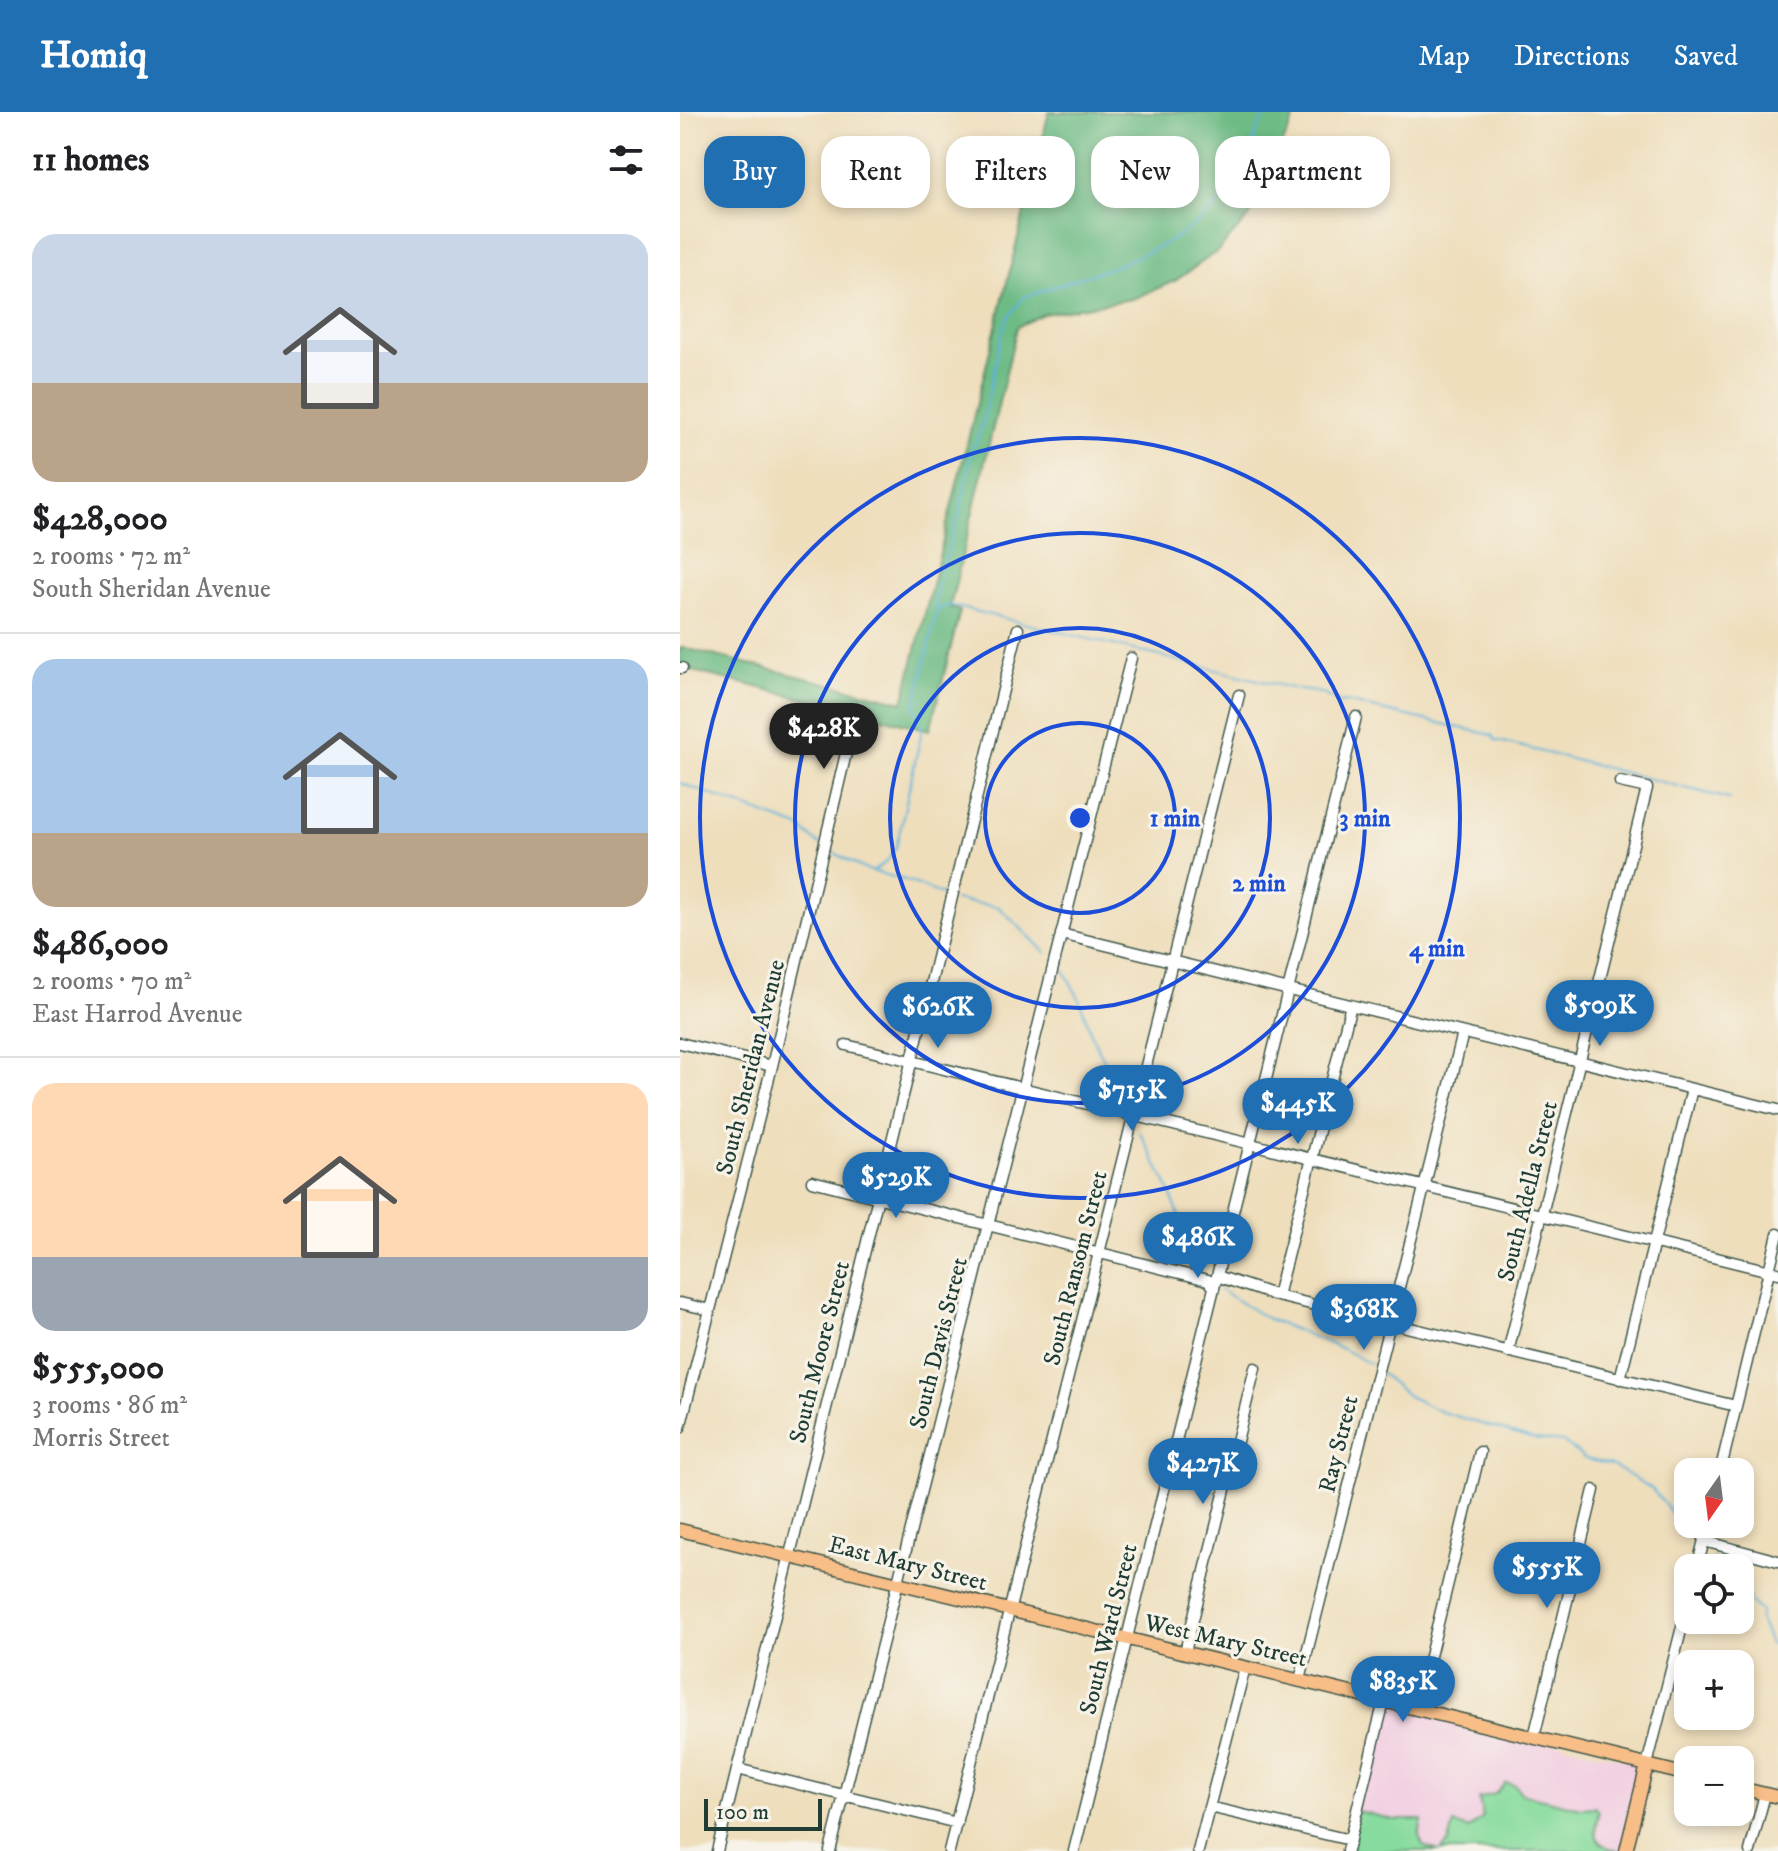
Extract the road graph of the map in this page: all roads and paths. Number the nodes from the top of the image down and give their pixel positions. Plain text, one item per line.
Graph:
1 (1018, 629) dead end
2 (1131, 658) dead end
3 (1239, 695) dead end
4 (855, 715) dead end
5 (1356, 717) dead end
6 (1620, 782) dead end
7 (1061, 934) junction
8 (1172, 962) junction
9 (1288, 990) junction
10 (1351, 1005) junction
11 (1463, 1033) junction
12 (680, 1043) edge
13 (846, 1045) dead end
14 (911, 1060) junction
15 (1579, 1061) junction
16 (772, 1066) junction
17 (1023, 1087) junction
18 (1692, 1089) junction
19 (1778, 1110) edge
20 (1133, 1116) junction
21 (1250, 1144) junction
22 (1312, 1158) junction
23 (812, 1181) dead end
24 (1425, 1187) junction
25 (877, 1198) junction
26 (1541, 1215) junction
27 (988, 1225) junction
28 (1778, 1234) edge
29 (1654, 1243) junction
30 (1099, 1253) junction
31 (1774, 1272) edge
32 (1215, 1282) junction
33 (1277, 1296) junction
34 (680, 1303) edge
35 (710, 1310) junction
36 (1391, 1322) junction
37 (1508, 1352) junction
38 (1255, 1368) dead end
39 (1620, 1379) junction
40 (1736, 1406) junction
41 (680, 1428) edge
42 (1480, 1452) dead end
43 (1723, 1458) edge
44 (1594, 1490) dead end
45 (680, 1530) edge
46 (1705, 1538) edge
47 (1704, 1541) junction
48 (1701, 1554) edge
49 (789, 1557) junction
50 (1778, 1561) edge
51 (898, 1583) junction
52 (1010, 1611) junction
53 (1680, 1634) edge
54 (1126, 1639) junction
55 (1185, 1652) junction
56 (1245, 1667) junction
57 (1300, 1680) junction
58 (1384, 1701) junction
59 (1417, 1709) junction
60 (1534, 1737) junction
61 (1647, 1765) junction
62 (737, 1769) junction
63 (1674, 1772) edge
64 (1754, 1791) edge
65 (1765, 1794) junction
66 (844, 1795) junction
67 (1778, 1797) edge
68 (1209, 1807) junction
69 (957, 1823) junction
70 (1349, 1846) edge
71 (717, 1851) edge
72 (830, 1851) edge
73 (949, 1851) edge
74 (1074, 1851) edge
75 (1198, 1851) edge
76 (1626, 1851) edge
77 (1750, 1851) edge

1 - 14 street, South Moore Street
2 - 7 street, South Davis Street
3 - 8 street, South Ransom Street
4 - 16 street, South Sheridan Avenue
5 - 9 street, South Ward Street
6 - 15 street, South Adella Street
7 - 8 street
7 - 17 street, South Davis Street
8 - 9 street
8 - 20 street, South Ransom Street
9 - 10 street
9 - 21 street, South Ward Street
10 - 11 street
10 - 22 street
11 - 15 street
11 - 24 street, Ray Street
12 - 16 street
13 - 14 street
14 - 17 street
14 - 25 street, South Moore Street
15 - 18 street
15 - 26 street, South Adella Street
16 - 35 street, South Sheridan Avenue
17 - 20 street
17 - 27 street, South Davis Street
18 - 19 street
18 - 29 street
20 - 21 street
20 - 30 street, South Ransom Street
21 - 22 street
21 - 32 street, South Ward Street
22 - 24 street
22 - 33 street
23 - 25 street
24 - 26 street
24 - 36 street, Ray Street
25 - 27 street
25 - 49 street, South Moore Street
26 - 29 street
26 - 37 street, South Adella Street
27 - 30 street
27 - 51 street, South Davis Street
28 - 31 street
29 - 31 street
29 - 39 street
30 - 32 street
30 - 52 street, South Ransom Street
31 - 40 street
32 - 33 street
32 - 54 street, South Ward Street
33 - 36 street
34 - 35 street
35 - 41 street, South Sheridan Avenue
36 - 37 street
36 - 57 street, Ray Street
37 - 39 street
38 - 55 street
39 - 40 street
40 - 43 street
42 - 59 street
44 - 60 street
45 - 49 main road, East Mary Street
46 - 47 street
47 - 48 street
47 - 50 street
49 - 51 main road, East Mary Street
49 - 62 street, South Moore Street
51 - 52 main road, East Mary Street
51 - 66 street, South Davis Street
52 - 54 main road, East Mary Street
52 - 69 street, South Ransom Street
53 - 61 street
54 - 55 main road, West Mary Street
54 - 74 street, South Ward Street
55 - 56 main road, West Mary Street
56 - 57 main road, West Mary Street
56 - 68 street
57 - 58 main road, West Mary Street
58 - 59 main road, West Mary Street
58 - 70 street
59 - 60 main road, West Mary Street
60 - 61 main road, West Mary Street
61 - 63 main road, West Mary Street
61 - 76 main road
62 - 66 street
62 - 71 street, South Moore Street
64 - 65 main road
65 - 67 main road
65 - 77 street
66 - 69 street
66 - 72 street, South Davis Street
68 - 70 street
68 - 75 street
69 - 73 street, South Ransom Street

